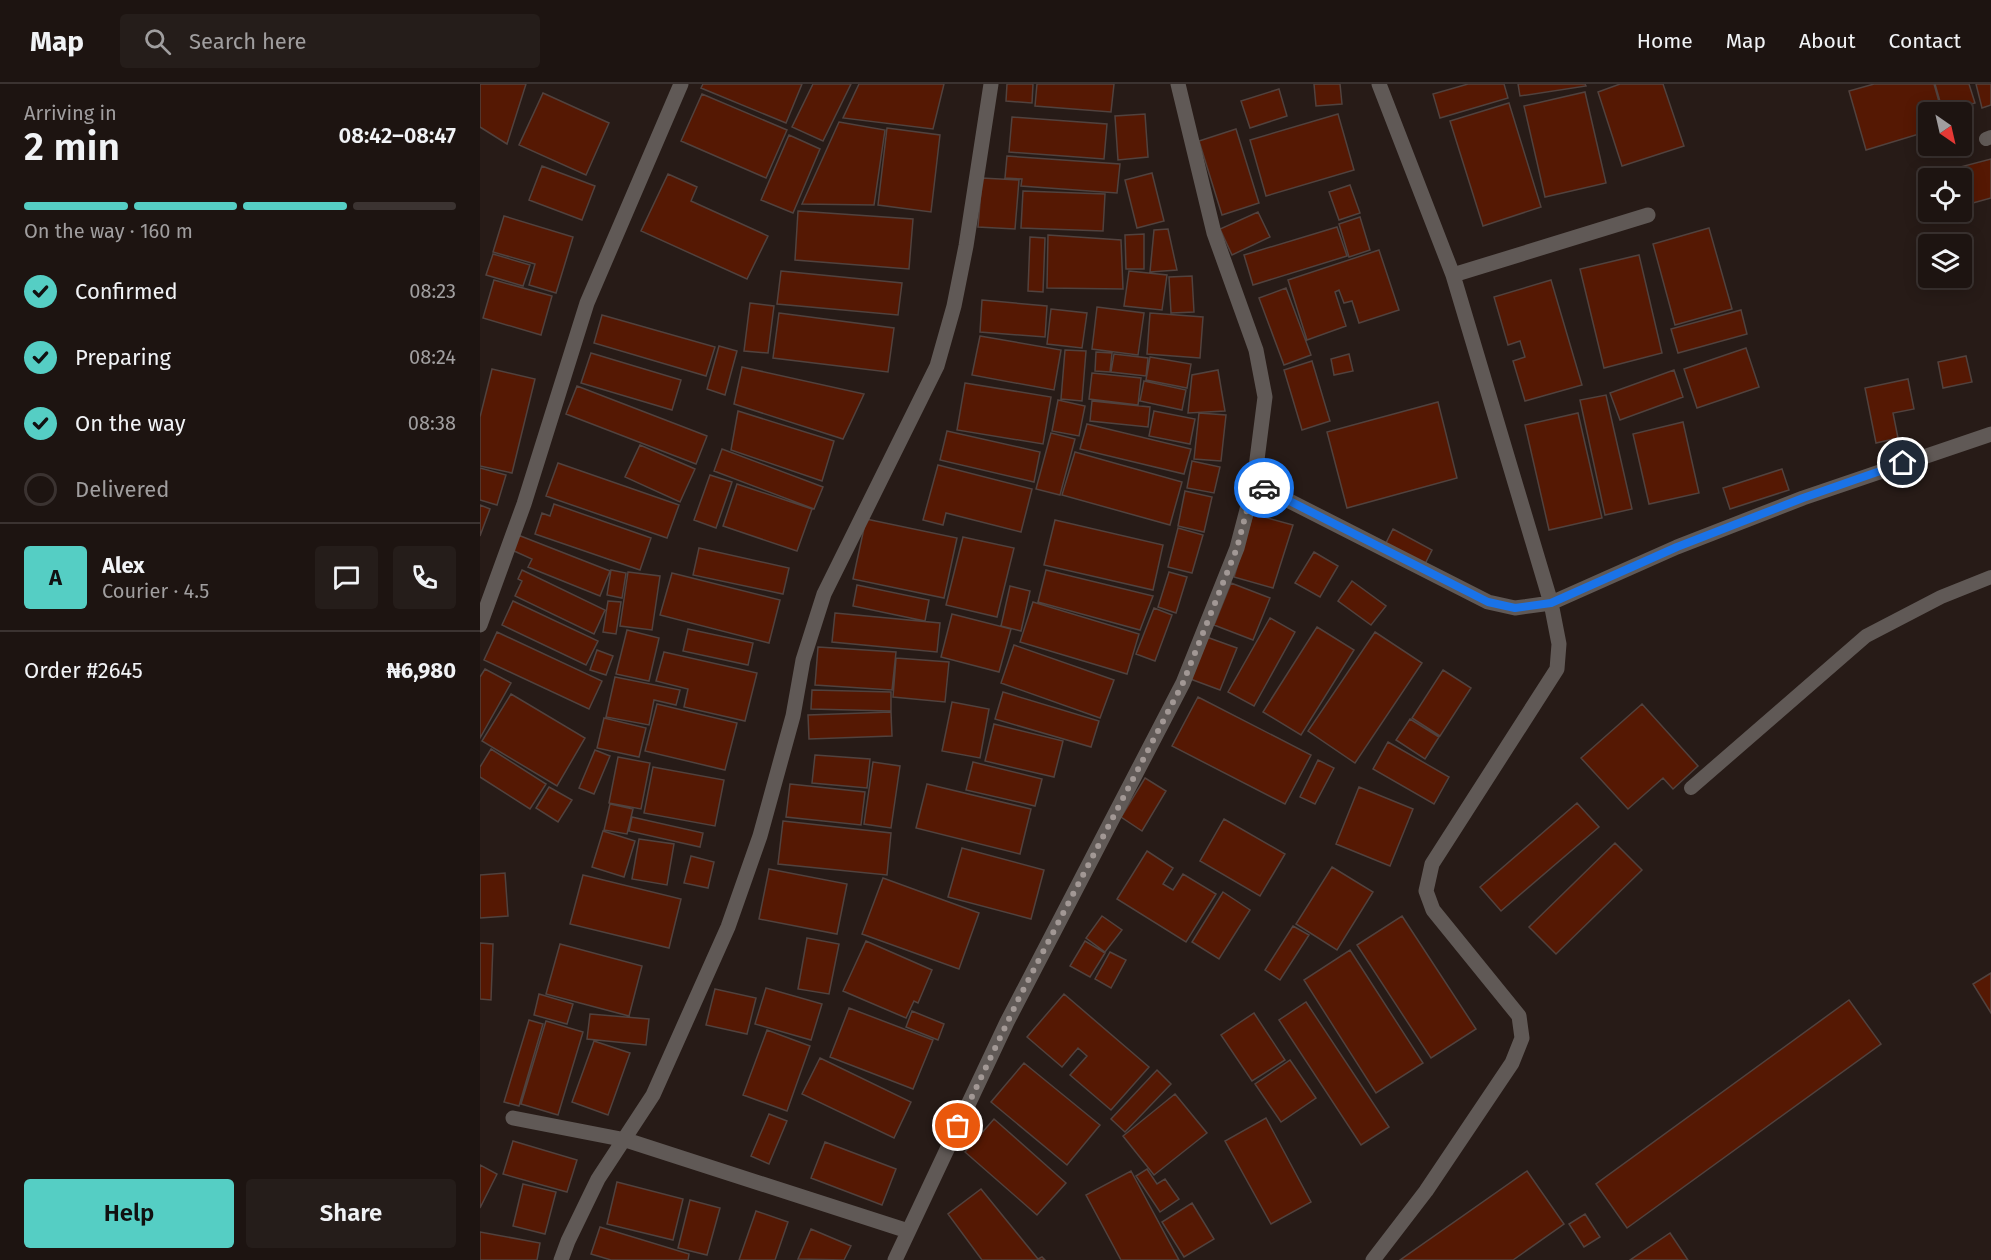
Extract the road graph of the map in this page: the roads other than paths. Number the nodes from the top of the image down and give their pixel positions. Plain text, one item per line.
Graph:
1 (681, 84) edge
2 (991, 84) edge
3 (1178, 84) edge
4 (1379, 84) edge
5 (1648, 215) dead end
6 (1453, 275) junction
7 (1991, 434) edge
8 (1254, 483) junction
9 (1991, 577) edge
10 (1551, 603) junction
11 (480, 625) edge
12 (1690, 788) dead end
13 (513, 1118) dead end
14 (626, 1140) junction
15 (908, 1231) junction
16 (561, 1260) edge
17 (895, 1260) edge
18 (1373, 1260) edge

1 - 11 street
2 - 14 street
3 - 8 street
4 - 6 street
5 - 6 street
6 - 10 street
7 - 10 street
8 - 10 street
8 - 15 street
9 - 12 lane
10 - 18 street
13 - 14 street
14 - 15 street
14 - 16 street
15 - 17 street

